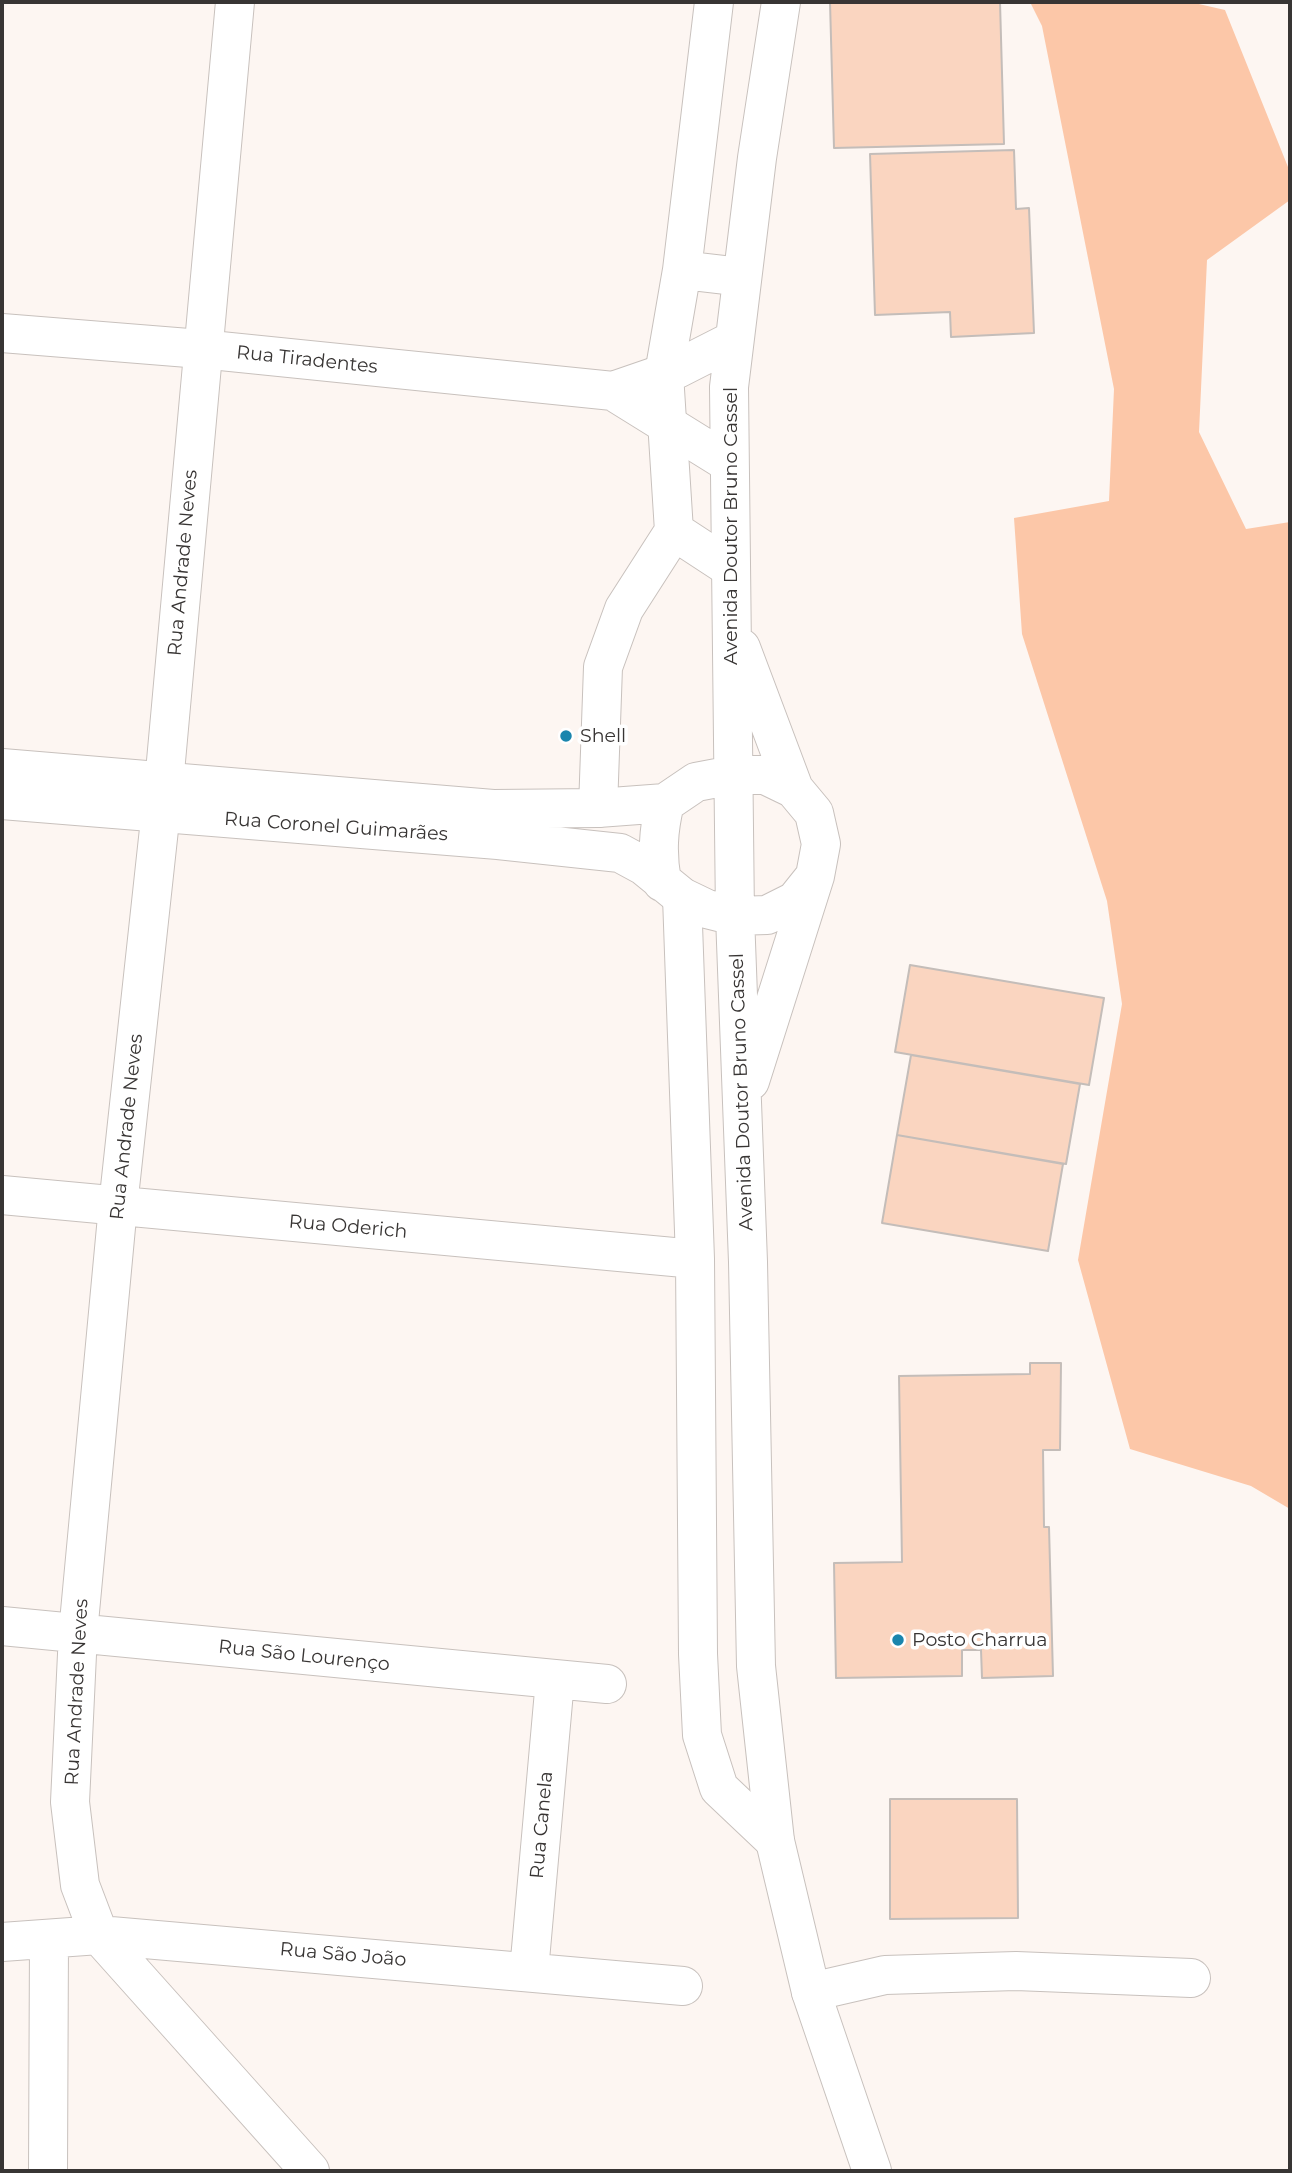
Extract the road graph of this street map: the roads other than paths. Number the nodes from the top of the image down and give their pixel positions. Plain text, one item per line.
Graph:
1 (235, 2) edge
2 (714, 2) edge
3 (781, 2) edge
4 (682, 270) junction
5 (742, 277) junction
6 (2, 333) edge
7 (734, 340) junction
8 (201, 349) junction
9 (664, 374) junction
10 (613, 391) junction
11 (668, 425) junction
12 (729, 463) junction
13 (674, 531) junction
14 (729, 567) junction
15 (730, 617) junction
16 (2, 768) edge
17 (733, 775) junction
18 (794, 789) junction
19 (163, 799) junction
20 (2, 800) edge
21 (665, 803) junction
22 (598, 808) junction
23 (815, 876) junction
24 (672, 890) junction
25 (735, 916) junction
26 (742, 1106) junction
27 (2, 1195) edge
28 (118, 1206) junction
29 (695, 1259) junction
30 (2, 1626) edge
31 (78, 1633) junction
32 (555, 1680) junction
33 (607, 1684) dead end
34 (775, 1842) junction
35 (99, 1935) junction
36 (50, 1940) junction
37 (2, 1942) edge
38 (529, 1971) junction
39 (1191, 1978) dead end
40 (683, 1986) dead end
41 (811, 1992) junction
42 (48, 2171) edge
43 (310, 2171) edge
44 (872, 2171) edge

1 - 8 street, Rua Andrade Neves
2 - 4 street
3 - 5 street, Avenida Doutor Bruno Cassel
4 - 5 street
4 - 9 street
5 - 7 street, Avenida Doutor Bruno Cassel
6 - 8 street, Rua Tiradentes
7 - 9 street, Rua Tiradentes
7 - 12 street, Avenida Doutor Bruno Cassel
8 - 10 street, Rua Tiradentes
8 - 19 street, Rua Andrade Neves
9 - 10 street, Rua Tiradentes
9 - 11 street
10 - 11 street, Rua Tiradentes
11 - 12 street, Rua Tiradentes
11 - 13 street
12 - 14 street, Avenida Doutor Bruno Cassel
13 - 14 street
13 - 22 street
14 - 15 street, Avenida Doutor Bruno Cassel
15 - 17 street, Avenida Doutor Bruno Cassel
15 - 18 street
16 - 19 street, Rua Coronel Guimarães
17 - 18 street, Rua Coronel Guimarães
17 - 21 street, Rua Coronel Guimarães
17 - 25 street, Avenida Doutor Bruno Cassel
18 - 23 street
19 - 20 street, Rua Coronel Guimarães
19 - 22 street, Rua Coronel Guimarães
19 - 24 street, Rua Coronel Guimarães
19 - 28 street, Rua Andrade Neves
21 - 22 street, Rua Coronel Guimarães
21 - 24 street
23 - 25 street, Rua Coronel Guimarães
23 - 26 street
24 - 25 street, Rua Coronel Guimarães
24 - 29 street
25 - 26 street, Avenida Doutor Bruno Cassel
26 - 34 street, Avenida Doutor Bruno Cassel
27 - 28 street, Rua Oderich
28 - 29 street, Rua Oderich
28 - 31 street, Rua Andrade Neves
29 - 34 street
30 - 31 street, Rua São Lourenço
31 - 32 street, Rua São Lourenço
31 - 35 street, Rua Andrade Neves
32 - 33 street, Rua São Lourenço
32 - 38 street, Rua Canela
34 - 41 street, Avenida Doutor Bruno Cassel
35 - 36 street, Rua São João
35 - 38 street, Rua São João
35 - 43 street, Rua Andrade Neves
36 - 37 street, Rua São João
36 - 42 street
38 - 40 street, Rua São João
39 - 41 street
41 - 44 street, Avenida Doutor Bruno Cassel

